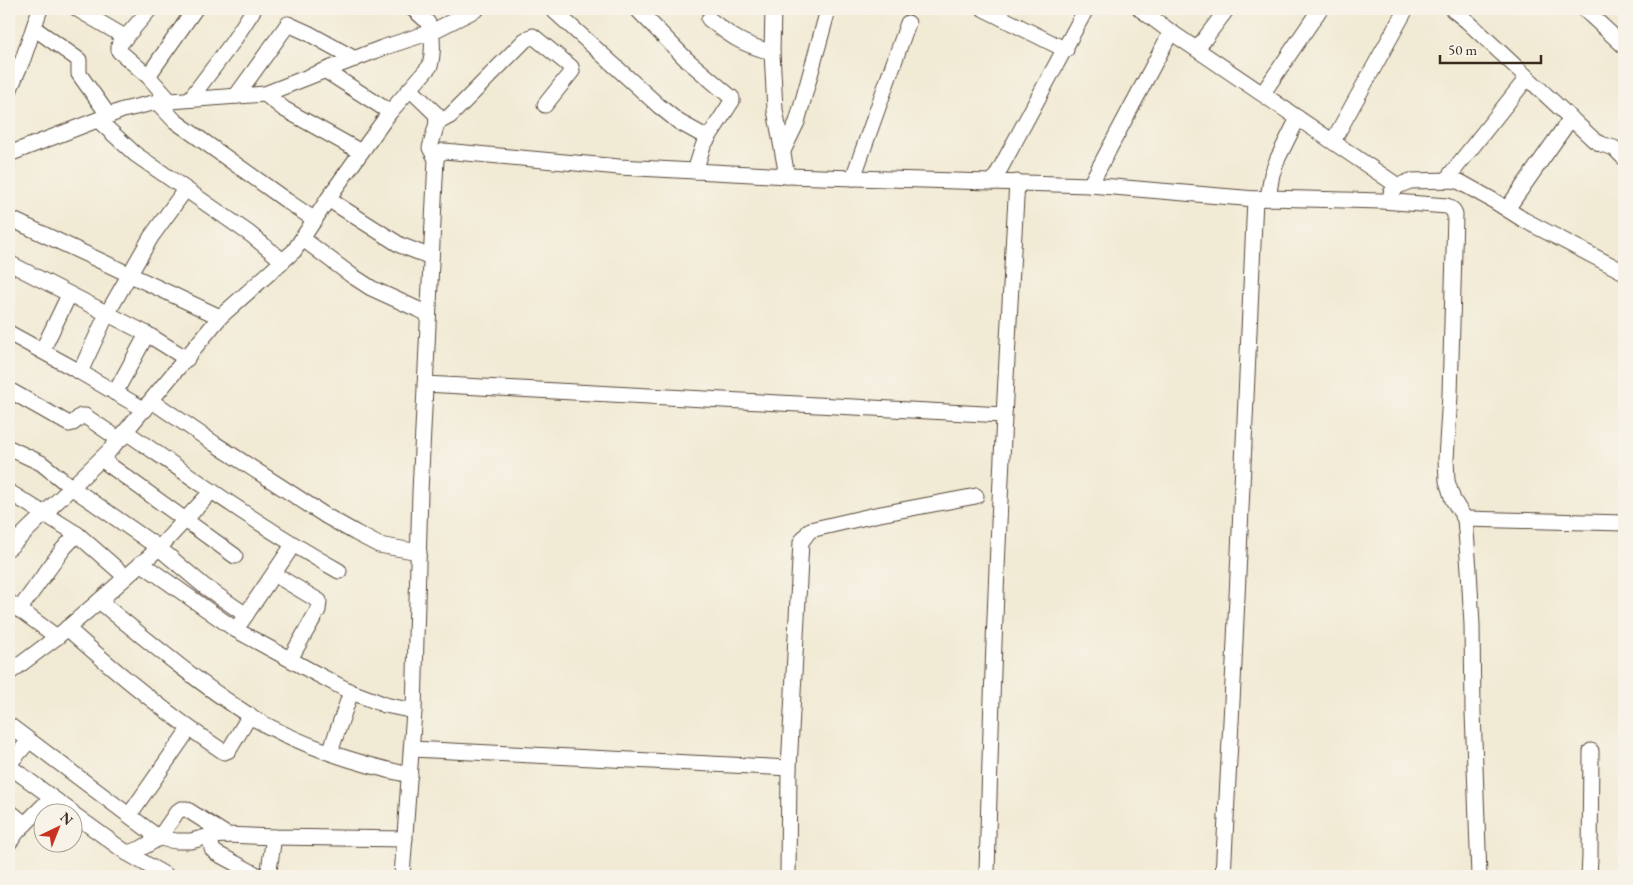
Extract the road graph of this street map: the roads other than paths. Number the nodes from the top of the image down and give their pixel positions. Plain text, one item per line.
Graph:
1 (40, 9) edge
2 (77, 9) edge
3 (150, 9) edge
4 (195, 9) edge
5 (254, 9) edge
6 (413, 9) edge
7 (477, 9) edge
8 (552, 9) edge
9 (637, 9) edge
10 (773, 9) edge
11 (984, 9) edge
12 (1086, 9) edge
13 (1140, 9) edge
14 (1227, 9) edge
15 (1320, 9) edge
16 (1406, 9) edge
17 (1452, 9) edge
18 (1584, 9) edge
19 (828, 10) edge
20 (1012, 15) edge
21 (709, 19) dead end
22 (908, 23) dead end
23 (34, 28) junction
24 (431, 32) junction
25 (1171, 32) junction
26 (125, 37) junction
27 (1624, 46) edge
28 (1197, 49) junction
29 (1066, 50) junction
30 (772, 52) junction
31 (354, 59) junction
32 (326, 71) junction
33 (148, 76) junction
34 (1527, 78) junction
35 (410, 89) junction
36 (9, 91) edge
37 (1262, 93) junction
38 (266, 94) junction
39 (236, 96) junction
40 (190, 100) junction
41 (163, 102) junction
42 (545, 105) dead end
43 (390, 112) junction
44 (103, 118) junction
45 (1298, 118) junction
46 (1572, 118) junction
47 (437, 123) junction
48 (708, 138) junction
49 (1333, 141) junction
50 (1621, 148) edge
51 (783, 151) junction
52 (361, 152) junction
53 (9, 154) edge
54 (436, 159) junction
55 (695, 171) junction
56 (787, 176) junction
57 (853, 178) junction
58 (1446, 180) junction
59 (993, 182) junction
60 (1017, 182) junction
61 (1090, 185) junction
62 (1398, 186) junction
63 (185, 190) junction
64 (328, 199) junction
65 (1261, 199) junction
66 (1382, 201) junction
67 (1507, 209) junction
68 (9, 218) edge
69 (315, 220) junction
70 (302, 239) junction
71 (431, 257) junction
72 (283, 261) junction
73 (9, 263) edge
74 (1624, 272) edge
75 (130, 275) junction
76 (69, 295) junction
77 (107, 314) junction
78 (428, 314) junction
79 (220, 317) junction
80 (9, 333) edge
81 (147, 334) junction
82 (42, 351) junction
83 (187, 358) junction
84 (80, 372) junction
85 (425, 384) junction
86 (9, 390) edge
87 (115, 393) junction
88 (149, 406) junction
89 (1003, 415) junction
90 (123, 436) junction
91 (9, 448) edge
92 (101, 459) junction
93 (71, 487) junction
94 (212, 491) junction
95 (9, 492) edge
96 (976, 496) dead end
97 (43, 513) junction
98 (1465, 519) junction
99 (185, 520) junction
100 (1623, 522) edge
101 (77, 534) junction
102 (293, 545) junction
103 (9, 548) edge
104 (159, 548) junction
105 (419, 552) junction
106 (235, 556) dead end
107 (141, 563) junction
108 (339, 571) dead end
109 (274, 574) junction
110 (126, 577) junction
111 (99, 601) junction
112 (14, 606) edge
113 (246, 615) junction
114 (236, 630) junction
115 (62, 632) junction
116 (290, 659) junction
117 (11, 666) edge
118 (351, 692) junction
119 (414, 711) junction
120 (250, 715) junction
121 (9, 725) edge
122 (189, 729) junction
123 (29, 741) junction
124 (412, 749) junction
125 (1591, 751) dead end
126 (330, 752) junction
127 (9, 765) edge
128 (789, 768) junction
129 (410, 775) junction
130 (52, 798) junction
131 (57, 802) edge
132 (9, 811) edge
133 (130, 814) junction
134 (82, 820) edge
135 (26, 824) junction
136 (227, 834) junction
137 (210, 836) junction
138 (274, 837) junction
139 (160, 838) junction
140 (405, 839) junction
141 (9, 843) edge
142 (127, 853) junction
143 (167, 876) edge
144 (259, 876) edge
145 (268, 876) edge
146 (402, 876) edge
147 (788, 876) edge
148 (987, 876) edge
149 (1222, 876) edge
150 (1479, 876) edge
151 (1589, 876) edge

1 - 23 street
2 - 26 street
3 - 26 street
4 - 33 street
5 - 40 street
6 - 24 street
7 - 24 street
8 - 48 street
9 - 48 street
10 - 30 street
11 - 20 street
12 - 29 street
13 - 25 street
14 - 28 street
15 - 37 street
16 - 49 street
17 - 34 street
18 - 27 street
19 - 51 street
20 - 29 street
21 - 30 street
22 - 57 street
23 - 36 street
23 - 44 street
24 - 31 street
24 - 35 street
25 - 28 street
25 - 61 street
26 - 33 street
28 - 37 street
29 - 59 street
30 - 51 street
31 - 32 street
31 - 39 street
32 - 38 street
32 - 43 street
33 - 41 street
34 - 46 street
34 - 58 street
35 - 43 street
35 - 47 street
37 - 45 street
38 - 39 street
38 - 52 street
39 - 40 street
40 - 41 street
41 - 44 street
41 - 69 street
42 - 47 street
43 - 52 street
44 - 53 street
44 - 63 street
45 - 49 street
45 - 65 street
46 - 50 street
46 - 67 street
47 - 54 street
48 - 55 street
49 - 62 street
51 - 56 street
52 - 64 street
54 - 55 street
54 - 71 street
55 - 56 street
56 - 57 street
57 - 59 street
58 - 62 street
58 - 67 street
59 - 60 street
60 - 61 street
60 - 89 street
61 - 65 street
62 - 66 street
63 - 72 street
63 - 75 street
64 - 69 street
64 - 71 street
65 - 66 street
65 - 149 street
66 - 98 street
67 - 74 street
68 - 75 street
69 - 70 street
70 - 72 street
70 - 78 street
71 - 78 street
72 - 79 street
73 - 76 street
75 - 77 street
75 - 79 street
76 - 77 street
76 - 82 street
77 - 81 street
77 - 84 street
78 - 85 street
79 - 83 street
80 - 82 street
81 - 83 street
81 - 87 street
82 - 84 street
83 - 88 street
84 - 87 street
85 - 89 street
85 - 105 street
86 - 90 street
87 - 88 street
88 - 90 street
88 - 105 street
89 - 148 street
90 - 92 street
90 - 94 street
91 - 93 street
92 - 93 street
92 - 99 street
93 - 97 street
93 - 104 street
94 - 99 street
94 - 102 street
95 - 97 street
96 - 128 street
97 - 101 street
97 - 103 street
98 - 100 street
98 - 150 street
99 - 104 street
99 - 106 street
101 - 110 street
101 - 112 street
102 - 108 street
102 - 109 street
104 - 107 street
104 - 113 street
105 - 119 street
107 - 110 street
107 - 114 street
109 - 113 street
109 - 116 street
110 - 111 street
111 - 115 street
111 - 120 street
112 - 115 street
113 - 114 street
114 - 116 street
115 - 117 street
115 - 122 street
116 - 118 street
118 - 119 street
118 - 126 street
119 - 124 street
120 - 122 street
120 - 126 street
121 - 123 street
122 - 133 street
123 - 127 street
123 - 133 street
124 - 128 street
124 - 129 street
125 - 151 street
126 - 129 street
127 - 130 street
128 - 147 street
129 - 140 street
130 - 131 street
130 - 135 street
132 - 135 street
133 - 139 street
134 - 142 street
135 - 141 street
136 - 137 street
136 - 138 street
136 - 139 street
137 - 139 street
137 - 144 street
138 - 140 street
138 - 145 street
139 - 142 street
140 - 146 street
142 - 143 street

